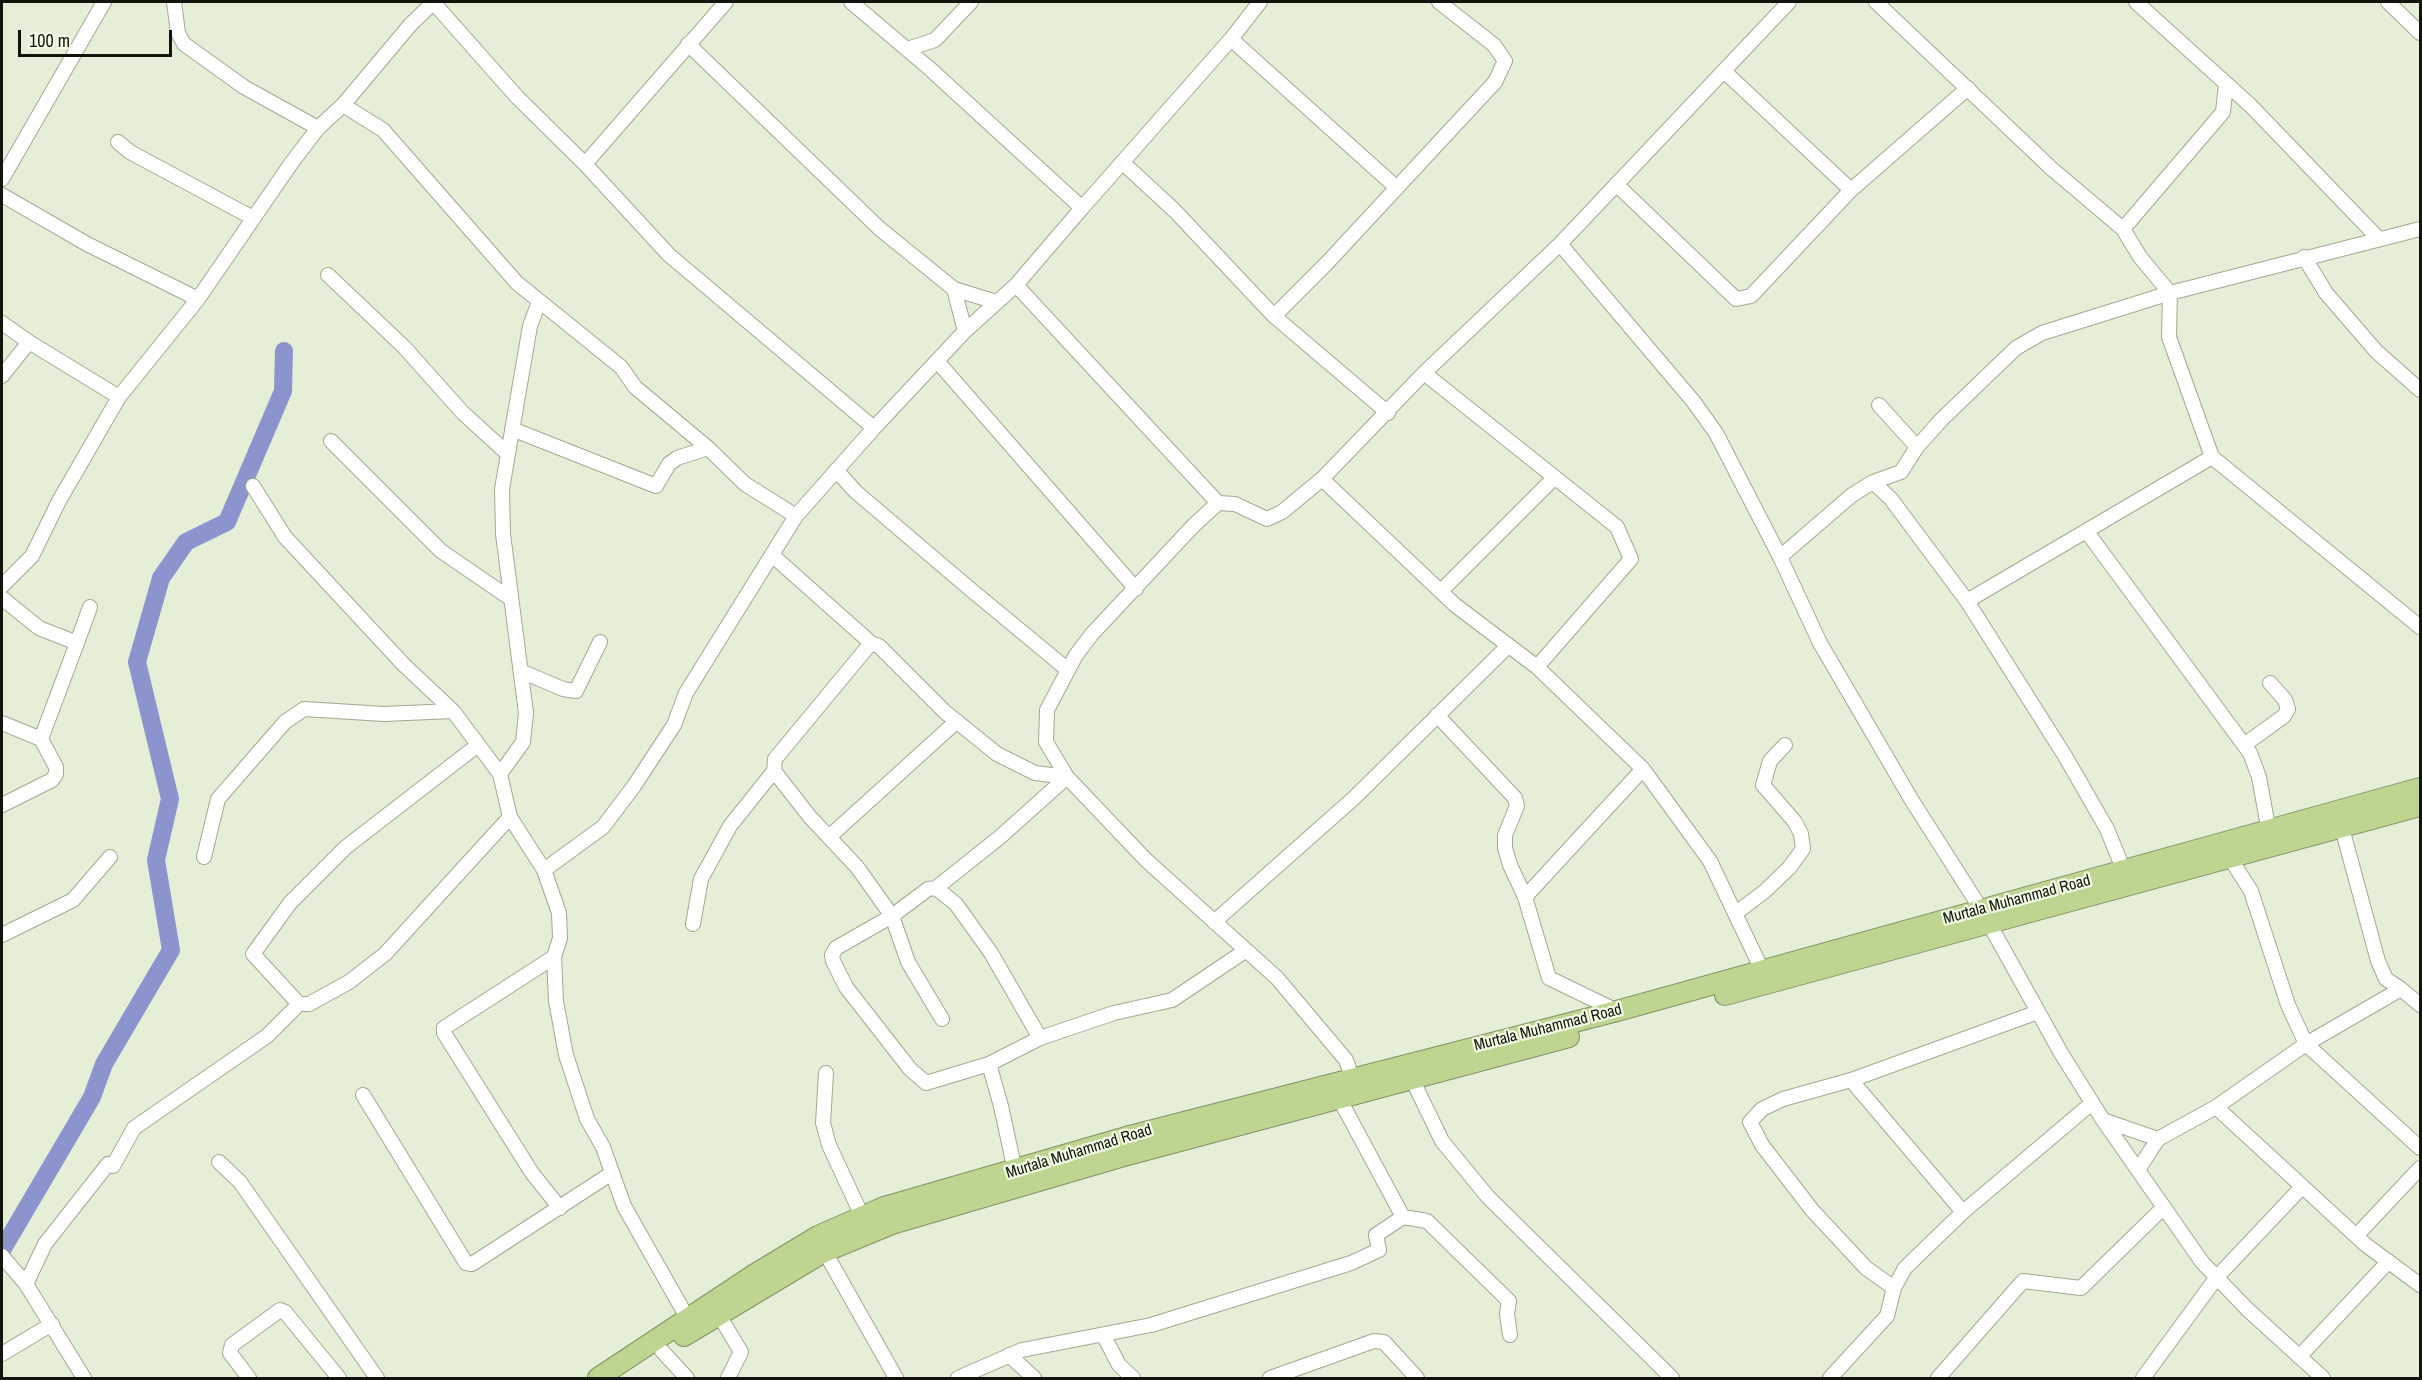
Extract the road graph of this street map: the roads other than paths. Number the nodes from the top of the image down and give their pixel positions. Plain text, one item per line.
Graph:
1 (104, 2) edge
2 (174, 2) edge
3 (434, 2) edge
4 (726, 2) edge
5 (851, 2) edge
6 (971, 2) edge
7 (1260, 2) edge
8 (1439, 2) edge
9 (1789, 2) edge
10 (1876, 2) edge
11 (2136, 2) edge
12 (2388, 2) edge
13 (2417, 23) edge
14 (1231, 39) junction
15 (934, 40) junction
16 (688, 44) junction
17 (907, 49) junction
18 (929, 68) junction
19 (1725, 72) junction
20 (2226, 84) junction
21 (1968, 88) junction
22 (343, 105) junction
23 (2251, 106) junction
24 (2223, 112) junction
25 (318, 128) junction
26 (118, 142) dead end
27 (1122, 162) junction
28 (585, 164) junction
29 (2, 179) edge
30 (1616, 184) junction
31 (1397, 188) junction
32 (1851, 190) junction
33 (2, 195) edge
34 (1082, 208) junction
35 (253, 218) junction
36 (2122, 229) junction
37 (2421, 229) edge
38 (2379, 239) junction
39 (1560, 244) junction
40 (2304, 257) junction
41 (328, 275) dead end
42 (1016, 285) junction
43 (954, 289) junction
44 (2170, 293) junction
45 (198, 300) junction
46 (539, 302) junction
47 (996, 302) junction
48 (1274, 316) junction
49 (2, 323) edge
50 (965, 331) junction
51 (28, 342) junction
52 (937, 361) junction
53 (1424, 373) junction
54 (2, 376) edge
55 (2421, 390) edge
56 (119, 397) junction
57 (1879, 405) dead end
58 (1388, 413) junction
59 (874, 428) junction
60 (512, 429) junction
61 (330, 441) dead end
62 (1917, 447) junction
63 (708, 448) junction
64 (507, 453) junction
65 (2212, 457) junction
66 (836, 470) junction
67 (1901, 472) junction
68 (1554, 478) junction
69 (1322, 479) junction
70 (1873, 482) junction
71 (253, 486) dead end
72 (1891, 499) junction
73 (1218, 503) junction
74 (796, 516) junction
75 (2087, 532) junction
76 (772, 555) junction
77 (1780, 556) junction
78 (2, 586) edge
79 (1136, 589) junction
80 (1441, 591) junction
81 (2, 598) edge
82 (511, 600) junction
83 (1966, 601) junction
84 (90, 607) dead end
85 (2421, 627) edge
86 (600, 642) dead end
87 (77, 643) junction
88 (871, 643) junction
89 (1508, 646) junction
90 (1537, 668) junction
91 (1068, 670) junction
92 (523, 672) junction
93 (2270, 683) dead end
94 (453, 711) junction
95 (1437, 715) junction
96 (957, 721) junction
97 (2, 723) edge
98 (41, 739) junction
99 (478, 745) junction
100 (2244, 745) junction
101 (1785, 746) dead end
102 (1643, 769) junction
103 (774, 771) junction
104 (500, 774) junction
105 (1067, 777) junction
106 (2421, 788) edge
107 (2, 806) edge
108 (2421, 806) edge
109 (510, 817) junction
110 (2342, 828) junction
111 (2269, 832) junction
112 (829, 837) junction
113 (111, 857) dead end
114 (204, 857) dead end
115 (2230, 858) junction
116 (544, 870) junction
117 (2124, 871) junction
118 (936, 888) junction
119 (1525, 897) junction
120 (1736, 913) junction
121 (892, 916) junction
122 (1985, 916) junction
123 (1214, 922) junction
124 (693, 924) dead end
125 (2, 935) edge
126 (1245, 951) junction
127 (554, 957) junction
128 (1762, 970) junction
129 (2401, 989) junction
130 (1719, 990) junction
131 (299, 1004) junction
132 (2421, 1005) edge
133 (1617, 1011) junction
134 (2038, 1012) junction
135 (942, 1019) dead end
136 (1041, 1038) junction
137 (2306, 1044) junction
138 (989, 1064) junction
139 (826, 1073) dead end
140 (1352, 1077) junction
141 (1412, 1079) junction
142 (1851, 1080) junction
143 (363, 1095) dead end
144 (1339, 1098) junction
145 (2092, 1103) junction
146 (2216, 1107) junction
147 (1260, 1111) junction
148 (2103, 1120) junction
149 (2158, 1139) junction
150 (1129, 1146) junction
151 (2421, 1148) edge
152 (219, 1162) dead end
153 (2421, 1168) edge
154 (2138, 1170) junction
155 (1015, 1172) junction
156 (612, 1173) junction
157 (2302, 1187) junction
158 (2163, 1207) junction
159 (560, 1208) junction
160 (1963, 1212) junction
161 (862, 1216) junction
162 (1403, 1217) junction
163 (2356, 1236) junction
164 (821, 1244) junction
165 (2, 1256) edge
166 (2388, 1262) junction
167 (2217, 1277) junction
168 (22, 1279) junction
169 (2421, 1285) edge
170 (1894, 1288) junction
171 (719, 1315) junction
172 (695, 1320) junction
173 (52, 1324) junction
174 (1510, 1335) dead end
175 (1104, 1336) junction
176 (662, 1351) junction
177 (2, 1354) edge
178 (1009, 1355) junction
179 (2299, 1357) junction
180 (84, 1378) edge
181 (249, 1378) edge
182 (339, 1378) edge
183 (377, 1378) edge
184 (598, 1378) edge
185 (621, 1378) edge
186 (687, 1378) edge
187 (728, 1378) edge
188 (897, 1378) edge
189 (958, 1378) edge
190 (1034, 1378) edge
191 (1133, 1378) edge
192 (1270, 1378) edge
193 (1417, 1378) edge
194 (1672, 1378) edge
195 (1830, 1378) edge
196 (1938, 1378) edge
197 (2143, 1378) edge
198 (2323, 1378) edge

1 - 29 street
2 - 25 street
3 - 22 street
3 - 28 street
4 - 16 street
5 - 17 street
6 - 15 street
7 - 14 street
8 - 31 street
9 - 19 street
10 - 21 street
11 - 20 street
12 - 13 street
14 - 27 street
14 - 31 street
15 - 17 street
15 - 18 street
16 - 28 street
16 - 43 street
17 - 18 street
18 - 34 street
19 - 30 street
19 - 32 street
20 - 23 street
20 - 24 street
21 - 32 street
21 - 36 street
22 - 25 street
22 - 46 street
23 - 24 street
23 - 38 street
24 - 36 street
25 - 35 street
26 - 35 street
27 - 34 street
27 - 48 street
28 - 59 street
30 - 32 street
30 - 39 street
31 - 48 street
33 - 45 street
34 - 42 street
35 - 45 street
36 - 44 street
37 - 38 street
38 - 40 street
39 - 53 street
39 - 77 street
40 - 44 street
40 - 55 street
41 - 64 street
42 - 47 street
42 - 73 street
43 - 47 street
43 - 50 street
44 - 62 street
44 - 65 street
45 - 56 street
46 - 60 street
46 - 63 street
47 - 50 street
48 - 58 street
49 - 51 street
50 - 52 street
51 - 54 street
51 - 56 street
52 - 59 street
52 - 79 street
53 - 58 street
53 - 68 street
56 - 78 street
57 - 62 street
58 - 69 street
59 - 66 street
60 - 63 street
60 - 64 street
61 - 82 street
62 - 67 street
63 - 74 street
64 - 82 street
65 - 75 street
65 - 85 street
66 - 74 street
66 - 91 street
67 - 70 street
67 - 72 street
68 - 80 street
68 - 90 street
69 - 73 street
69 - 80 street
70 - 72 street
70 - 77 street
71 - 94 street
72 - 83 street
73 - 79 street
74 - 76 street
75 - 83 street
75 - 100 street
76 - 88 street
76 - 116 street
77 - 122 street
79 - 91 street
80 - 89 street
81 - 87 street
82 - 92 street
83 - 117 street
84 - 87 street
86 - 92 street
87 - 98 street
88 - 96 street
88 - 103 street
89 - 90 street
89 - 95 street
90 - 102 street
91 - 105 street
92 - 104 street
93 - 100 street
94 - 99 street
94 - 114 street
95 - 119 street
95 - 123 street
96 - 105 street
96 - 112 street
97 - 98 street
98 - 107 street
99 - 104 street
99 - 131 street
100 - 111 street
101 - 120 street
102 - 119 street
102 - 120 street
103 - 112 street
103 - 124 street
104 - 109 street
105 - 118 street
105 - 123 street
106 - 111 highway, Murtala Muhammad Road
108 - 110 highway, Murtala Muhammad Road
109 - 116 street
109 - 131 street
110 - 115 highway, Murtala Muhammad Road
110 - 129 street
111 - 117 highway, Murtala Muhammad Road
112 - 121 street
113 - 125 street
115 - 122 highway, Murtala Muhammad Road
115 - 137 street
116 - 127 street
117 - 122 highway, Murtala Muhammad Road
118 - 121 street
118 - 136 street
119 - 133 street
120 - 128 street
121 - 135 street
121 - 138 street
122 - 128 highway, Murtala Muhammad Road
122 - 130 highway, Murtala Muhammad Road
122 - 134 street
123 - 126 street
126 - 136 street
126 - 140 street
127 - 156 street
127 - 159 street
128 - 130 highway, Murtala Muhammad Road
129 - 132 street
129 - 137 street
130 - 133 highway, Murtala Muhammad Road
130 - 141 highway, Murtala Muhammad Road
131 - 168 street
133 - 140 highway, Murtala Muhammad Road
134 - 142 street
134 - 145 street
136 - 138 street
137 - 146 street
137 - 151 street
138 - 155 street
139 - 161 street
140 - 147 highway, Murtala Muhammad Road
141 - 144 highway, Murtala Muhammad Road
141 - 194 street
142 - 160 street
142 - 170 street
143 - 159 street
144 - 147 highway, Murtala Muhammad Road
144 - 162 street
145 - 148 street
145 - 160 street
146 - 149 street
146 - 157 street
147 - 150 highway, Murtala Muhammad Road
148 - 149 street
148 - 154 street
149 - 154 street
150 - 155 highway, Murtala Muhammad Road
150 - 164 highway, Murtala Muhammad Road
152 - 183 street
153 - 163 street
154 - 158 street
155 - 161 highway, Murtala Muhammad Road
156 - 159 street
156 - 172 street
157 - 163 street
157 - 167 street
158 - 167 street
158 - 196 street
160 - 170 street
161 - 164 highway, Murtala Muhammad Road
162 - 174 street
162 - 175 street
163 - 166 street
164 - 171 highway, Murtala Muhammad Road
164 - 172 highway, Murtala Muhammad Road
164 - 188 street
165 - 168 street
166 - 169 street
166 - 179 street
167 - 179 street
167 - 197 street
168 - 173 street
170 - 195 street
171 - 172 highway, Murtala Muhammad Road
171 - 187 street
172 - 176 highway
172 - 184 highway
173 - 177 street
173 - 180 street
175 - 178 street
175 - 191 street
176 - 185 highway
176 - 186 street
178 - 189 street
178 - 190 street
179 - 198 street
181 - 182 street
192 - 193 street

